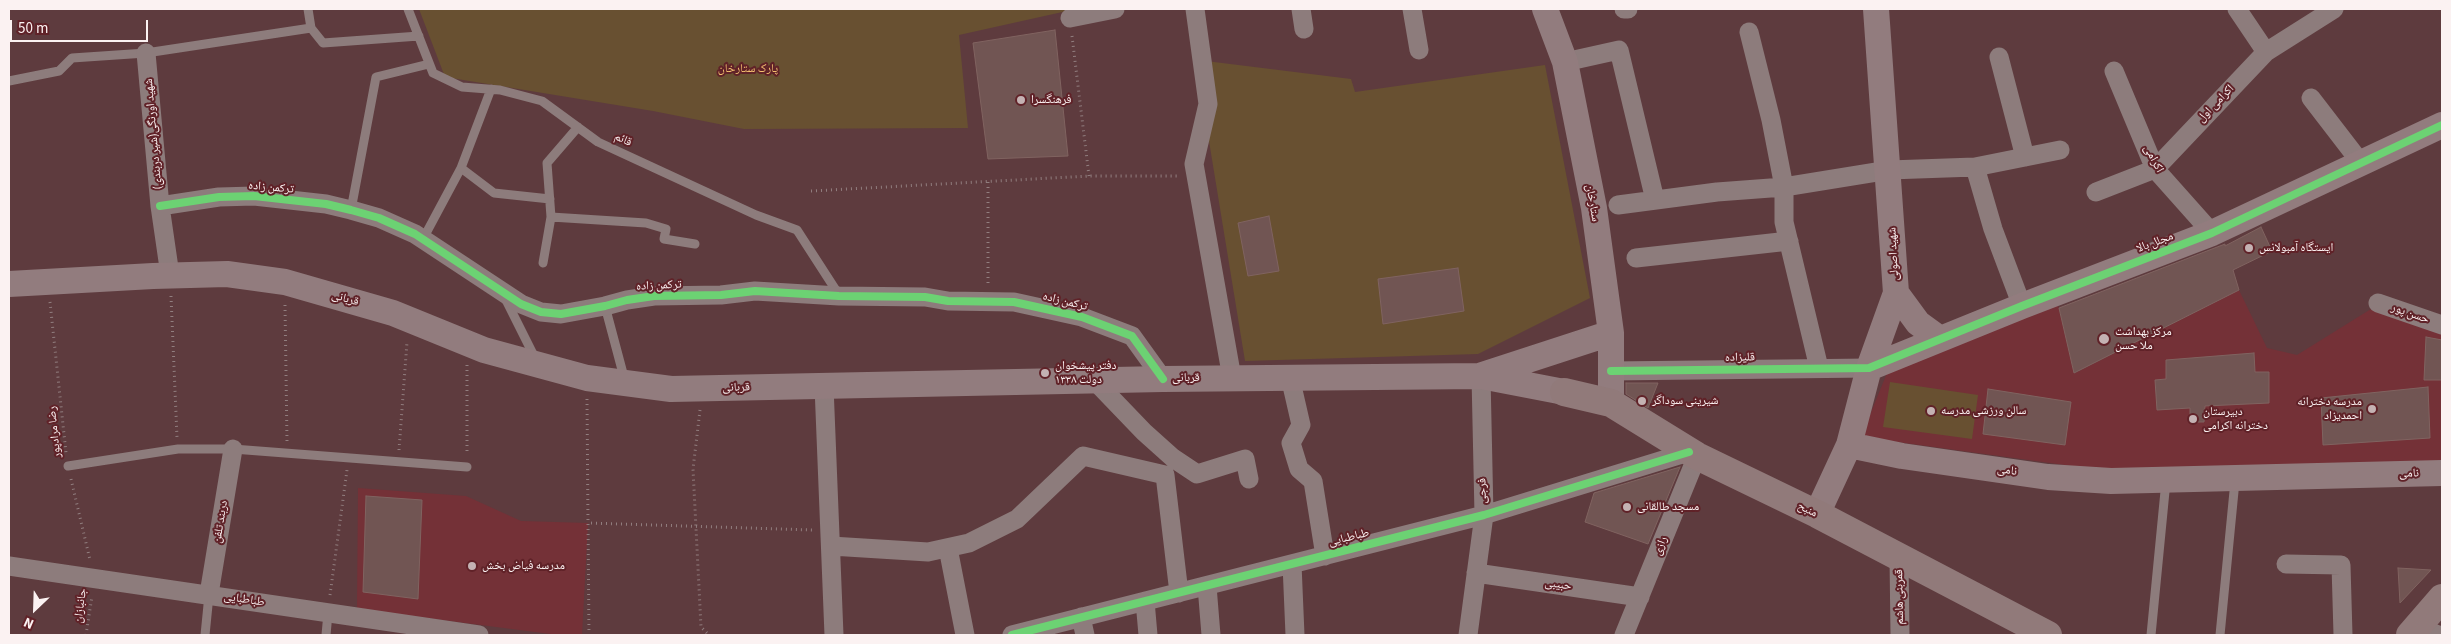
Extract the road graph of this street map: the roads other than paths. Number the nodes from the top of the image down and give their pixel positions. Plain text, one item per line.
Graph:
1 (308, 9) edge
2 (408, 9) edge
3 (1115, 9) edge
4 (1195, 9) edge
5 (1302, 9) edge
6 (1412, 9) edge
7 (1545, 9) edge
8 (1876, 9) edge
9 (2237, 9) edge
10 (2334, 9) edge
11 (1070, 18) road end
12 (311, 28) junction
13 (1304, 29) dead end
14 (1750, 32) dead end
15 (419, 36) junction
16 (1419, 50) dead end
17 (2266, 52) junction
18 (146, 53) junction
19 (1999, 57) dead end
20 (1565, 62) junction
21 (430, 64) junction
22 (2114, 71) dead end
23 (9, 81) edge
24 (492, 89) junction
25 (2311, 98) dead end
26 (2442, 124) edge
27 (578, 127) junction
28 (2060, 150) dead end
29 (2025, 157) junction
30 (2361, 163) junction
31 (1975, 167) junction
32 (461, 168) junction
33 (2155, 168) junction
34 (1889, 170) junction
35 (1784, 187) junction
36 (2096, 192) dead end
37 (550, 199) junction
38 (1656, 200) junction
39 (1618, 205) dead end
40 (160, 206) junction
41 (351, 210) junction
42 (551, 217) junction
43 (2212, 233) junction
44 (422, 240) junction
45 (1788, 241) junction
46 (695, 244) dead end
47 (1636, 258) dead end
48 (543, 263) dead end
49 (170, 276) junction
50 (9, 284) edge
51 (502, 290) junction
52 (1896, 294) junction
53 (839, 296) junction
54 (2378, 303) dead end
55 (605, 306) junction
56 (2022, 306) junction
57 (2442, 325) edge
58 (1611, 333) junction
59 (1940, 339) junction
60 (538, 365) junction
61 (1819, 368) junction
62 (1869, 368) junction
63 (1611, 371) junction
64 (1481, 376) junction
65 (1290, 377) junction
66 (1163, 378) junction
67 (1232, 378) junction
68 (1094, 380) junction
69 (626, 384) junction
70 (824, 386) junction
71 (1564, 392) joint
72 (1612, 403) junction
73 (1849, 445) junction
74 (233, 449) junction
75 (1693, 454) junction
76 (68, 466) road end
77 (1169, 466) junction
78 (467, 467) road end
79 (2442, 473) edge
80 (2235, 478) junction
81 (1249, 479) dead end
82 (2166, 480) junction
83 (1817, 514) junction
84 (1484, 515) junction
85 (831, 538) junction
86 (948, 548) junction
87 (1325, 556) junction
88 (1899, 558) junction
89 (1292, 564) junction
90 (2286, 564) dead end
91 (9, 566) edge
92 (1476, 573) junction
93 (1207, 586) junction
94 (1179, 593) junction
95 (209, 594) junction
96 (1640, 597) junction
97 (2442, 598) edge
98 (1145, 601) junction
99 (328, 613) junction
100 (1083, 626) edge
101 (2421, 633) edge
102 (454, 634) edge
103 (205, 635) edge
104 (326, 635) edge
105 (478, 635) edge
106 (834, 635) edge
107 (965, 635) edge
108 (1012, 635) edge
109 (1148, 635) edge
110 (1211, 635) edge
111 (1295, 635) edge
112 (1469, 635) edge
113 (1624, 635) edge
114 (1900, 635) edge
115 (2048, 635) edge
116 (2151, 635) edge
117 (2220, 635) edge
118 (2343, 635) edge

1 - 12 lane
2 - 15 lane, قائم
3 - 11 street
4 - 67 street
5 - 13 street
6 - 16 street
7 - 20 main road, ستارخان
8 - 34 main road, شهید اصولی
9 - 17 street
10 - 17 street, اکرامی اول
12 - 15 lane
12 - 18 lane
14 - 35 street
15 - 21 lane, قائم
17 - 33 street, اکرامی اول
18 - 23 lane
18 - 40 street, شهید اورنگی(شیر دربندی)
19 - 29 street
20 - 38 street
20 - 58 main road, ستارخان
21 - 24 lane, قائم
21 - 41 lane
22 - 33 street, اکرامی
24 - 27 lane, قائم
24 - 32 lane
25 - 30 street
26 - 30 main road, مجلل بالا
27 - 37 lane
27 - 53 lane, قائم
28 - 29 street
29 - 31 street
30 - 43 main road, مجلل بالا
31 - 34 street
31 - 56 street
32 - 37 lane
32 - 44 lane
33 - 36 street, اکرامی اول
33 - 43 street, اکرامی
34 - 35 street
34 - 52 main road, شهید اصولی
35 - 38 street
35 - 45 street
37 - 42 lane
38 - 39 street
40 - 41 street, ترکمن زاده
40 - 49 street, شهید اورنگی(شیر دربندی)
41 - 44 street, ترکمن زاده
42 - 46 lane
42 - 48 lane
43 - 56 main road, مجلل بالا
44 - 51 street, ترکمن زاده
45 - 47 street
45 - 61 street
49 - 50 main road, قربانی
49 - 60 main road, قربانی
51 - 55 street, ترکمن زاده
51 - 60 lane
52 - 59 main road
52 - 62 main road, شهید اصولی
53 - 55 street, ترکمن زاده
53 - 66 street, ترکمن زاده
54 - 57 street, حسن پور
55 - 69 lane
56 - 59 main road, مجلل بالا
58 - 63 main road, ستارخان
58 - 64 main road
59 - 62 main road, مجلل بالا
60 - 69 main road, قربانی
61 - 62 street, قلیزاده
61 - 63 street, قلیزاده
62 - 73 main road, شهید اصولی
63 - 72 main road, ستارخان
64 - 65 main road, قربانی
64 - 71 main road
64 - 84 street, فرجی
65 - 67 main road, قربانی
65 - 87 street
66 - 67 main road, قربانی
66 - 68 main road, قربانی
68 - 70 main road, قربانی
68 - 77 street
69 - 70 main road, قربانی
70 - 85 street
71 - 72 main road, منبح
72 - 75 main road, منبح
73 - 82 main road, نامی
73 - 83 main road, شهید اصولی
74 - 76 lane
74 - 78 lane
74 - 95 street, دربند تلفن
75 - 83 main road, منبح
75 - 84 street, طباطبایی
75 - 96 street, رازی
77 - 81 street
77 - 86 street
77 - 94 street
79 - 80 main road, نامی
80 - 82 main road, نامی
80 - 117 lane
82 - 116 lane
83 - 88 main road, منبح
84 - 87 street, طباطبایی
84 - 92 street, فرجی
85 - 86 street
85 - 106 street
86 - 107 street
87 - 89 street, طباطبایی
88 - 114 street, قمربنی هاشم
88 - 115 main road, منبح
89 - 93 street, طباطبایی
89 - 111 street
90 - 118 street
91 - 95 street, طباطبایی
92 - 96 street, حبیبی
92 - 112 street, فرجی
93 - 94 street, طباطبایی
93 - 110 street
94 - 98 street, طباطبایی
95 - 99 street, طباطبایی
95 - 103 lane
96 - 113 street, رازی
97 - 101 main road
98 - 100 street, طباطبایی
98 - 109 street
99 - 102 street, طباطبایی
99 - 104 lane
100 - 108 street, طباطبایی
102 - 105 street, طباطبایی

